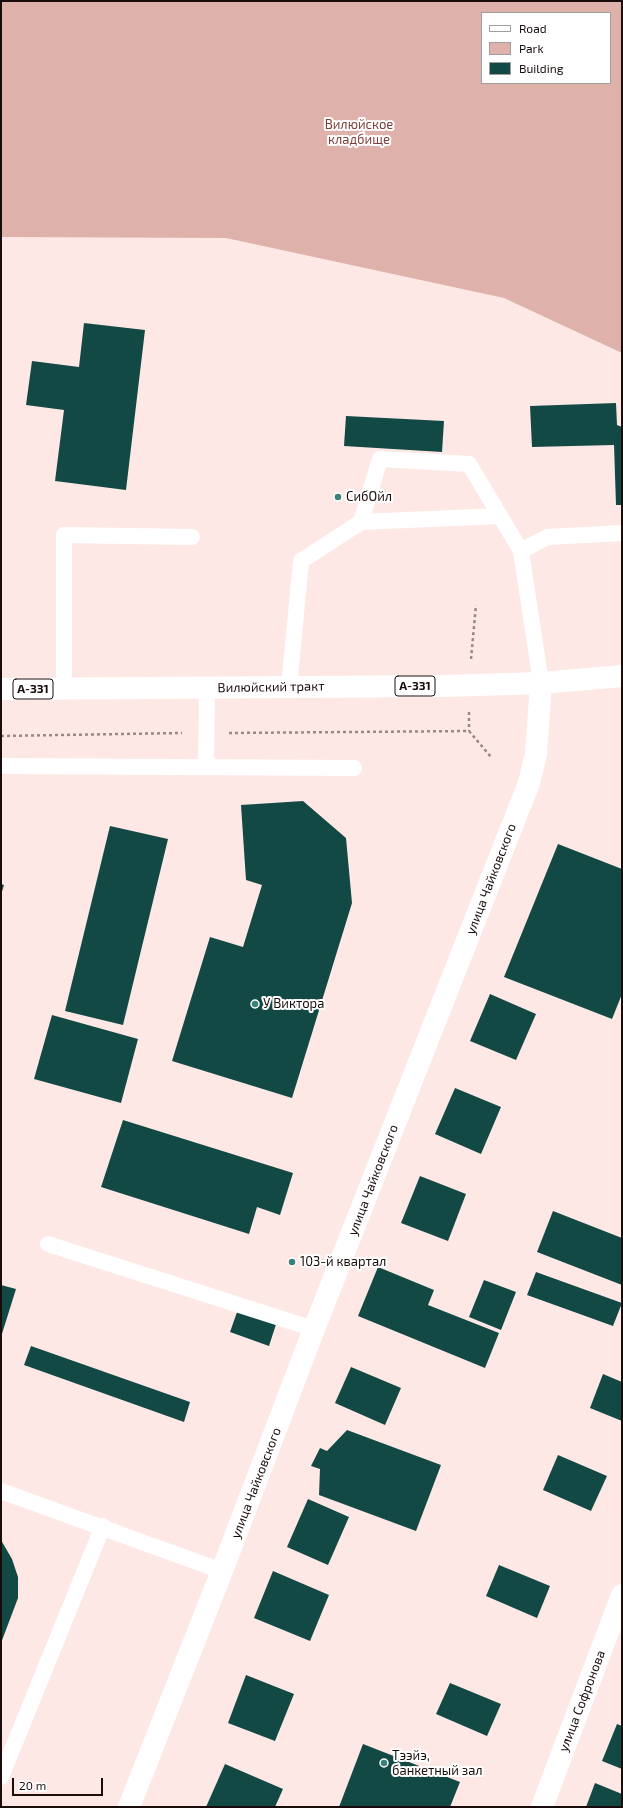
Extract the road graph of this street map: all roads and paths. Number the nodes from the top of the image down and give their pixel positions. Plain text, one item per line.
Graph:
1 (500, 516) junction
2 (361, 522) junction
3 (622, 533) edge
4 (192, 537) dead end
5 (521, 551) junction
6 (622, 676) edge
7 (540, 683) junction
8 (289, 686) junction
9 (64, 688) junction
10 (207, 688) junction
11 (1, 689) edge
12 (207, 733) junction
13 (1, 736) edge
14 (491, 756) dead end
15 (1, 766) edge
16 (206, 768) junction
17 (354, 768) dead end
18 (48, 1244) dead end
19 (314, 1329) junction
20 (1, 1491) edge
21 (103, 1526) junction
22 (222, 1572) junction
23 (622, 1595) edge
24 (1, 1777) edge
25 (129, 1807) edge
26 (542, 1807) edge

1 - 2 lane
1 - 2 lane
1 - 5 lane
2 - 8 lane
3 - 5 lane
4 - 9 lane
5 - 7 lane
6 - 7 main road, А-331
7 - 8 main road, Вилюйский тракт / А-331
7 - 19 main road, улица Чайковского
8 - 10 main road, Вилюйский тракт / А-331
9 - 10 main road, Вилюйский тракт / А-331
9 - 11 main road, Вилюйский тракт / А-331
10 - 12 lane
12 - 13 path
12 - 14 path
12 - 16 lane
15 - 16 lane
16 - 17 lane
18 - 19 lane
19 - 22 main road, улица Чайковского
20 - 21 lane
21 - 22 lane
21 - 24 lane
22 - 25 main road, улица Чайковского
23 - 26 main road, улица Софронова

